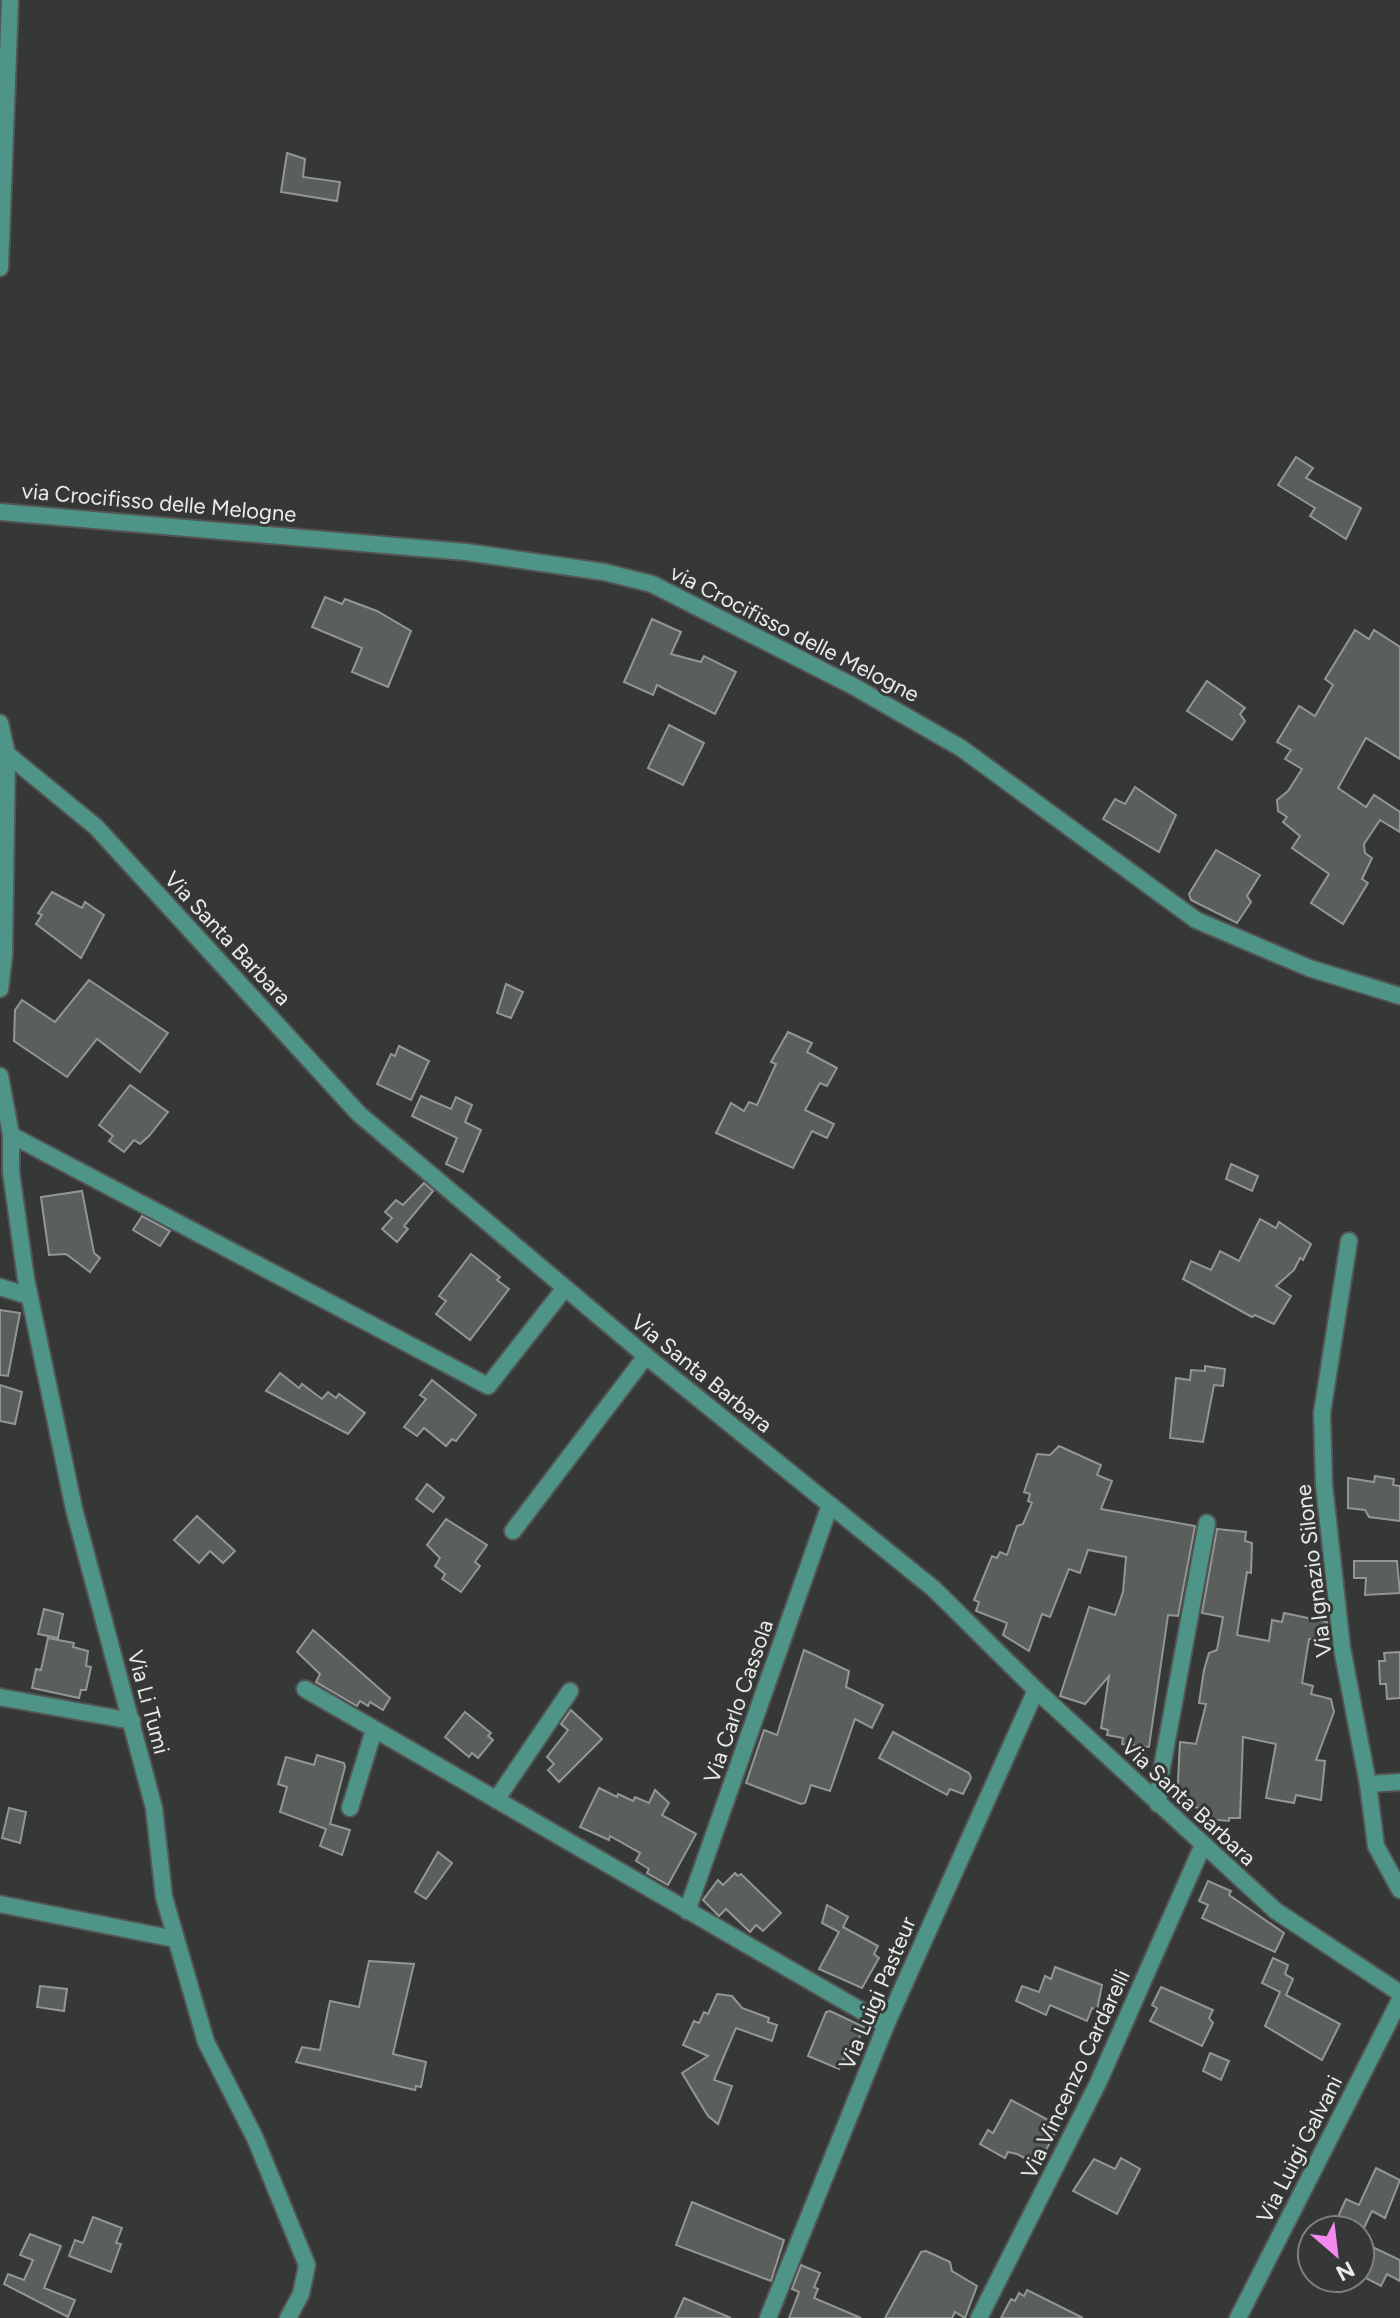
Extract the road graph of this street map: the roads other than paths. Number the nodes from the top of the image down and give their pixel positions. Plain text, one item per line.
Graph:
1 (10, 0) edge
2 (0, 268) edge
3 (0, 512) edge
4 (0, 723) edge
5 (3, 751) edge
6 (0, 989) edge
7 (1400, 996) edge
8 (0, 1076) edge
9 (11, 1135) junction
10 (1349, 1241) dead end
11 (0, 1287) edge
12 (565, 1288) junction
13 (29, 1296) junction
14 (646, 1356) junction
15 (830, 1505) junction
16 (1207, 1523) dead end
17 (513, 1531) dead end
18 (305, 1689) dead end
19 (1036, 1690) junction
20 (570, 1691) dead end
21 (0, 1697) edge
22 (132, 1721) junction
23 (374, 1730) junction
24 (1400, 1782) edge
25 (1368, 1784) junction
26 (496, 1800) junction
27 (1158, 1804) junction
28 (350, 1808) dead end
29 (1203, 1845) junction
30 (1400, 1890) edge
31 (0, 1904) edge
32 (687, 1911) junction
33 (175, 1939) junction
34 (1400, 1993) edge
35 (1400, 2000) edge
36 (886, 2025) junction
37 (288, 2318) edge
38 (768, 2318) edge
39 (979, 2318) edge
40 (1238, 2318) edge

1 - 2 street
3 - 7 street, via Crocifisso delle Melogne
4 - 5 street
5 - 6 street
5 - 12 street, Via Santa Barbara
8 - 9 street, Via Li Tumi
9 - 12 street
9 - 13 street, Via Li Tumi
10 - 25 street, Via Ignazio Silone
11 - 13 street
12 - 14 street, Via Santa Barbara
13 - 22 street, Via Li Tumi
14 - 15 street, Via Santa Barbara
14 - 17 street
15 - 19 street, Via Santa Barbara
15 - 32 street, Via Carlo Cassola
16 - 27 street
18 - 23 street
19 - 27 street, Via Santa Barbara
19 - 36 street, Via Luigi Pasteur
20 - 26 street
21 - 22 street
22 - 33 street, Via Li Tumi
23 - 26 street
23 - 28 street
24 - 25 street
25 - 30 street, Via Ignazio Silone
26 - 32 street
27 - 29 street, Via Santa Barbara
29 - 34 street, Via Santa Barbara
29 - 39 street, Via Vincenzo Cardarelli
31 - 33 street
32 - 36 street
33 - 37 street, Via Li Tumi
35 - 40 street, Via Luigi Galvani
36 - 38 street, Via Luigi Pasteur

